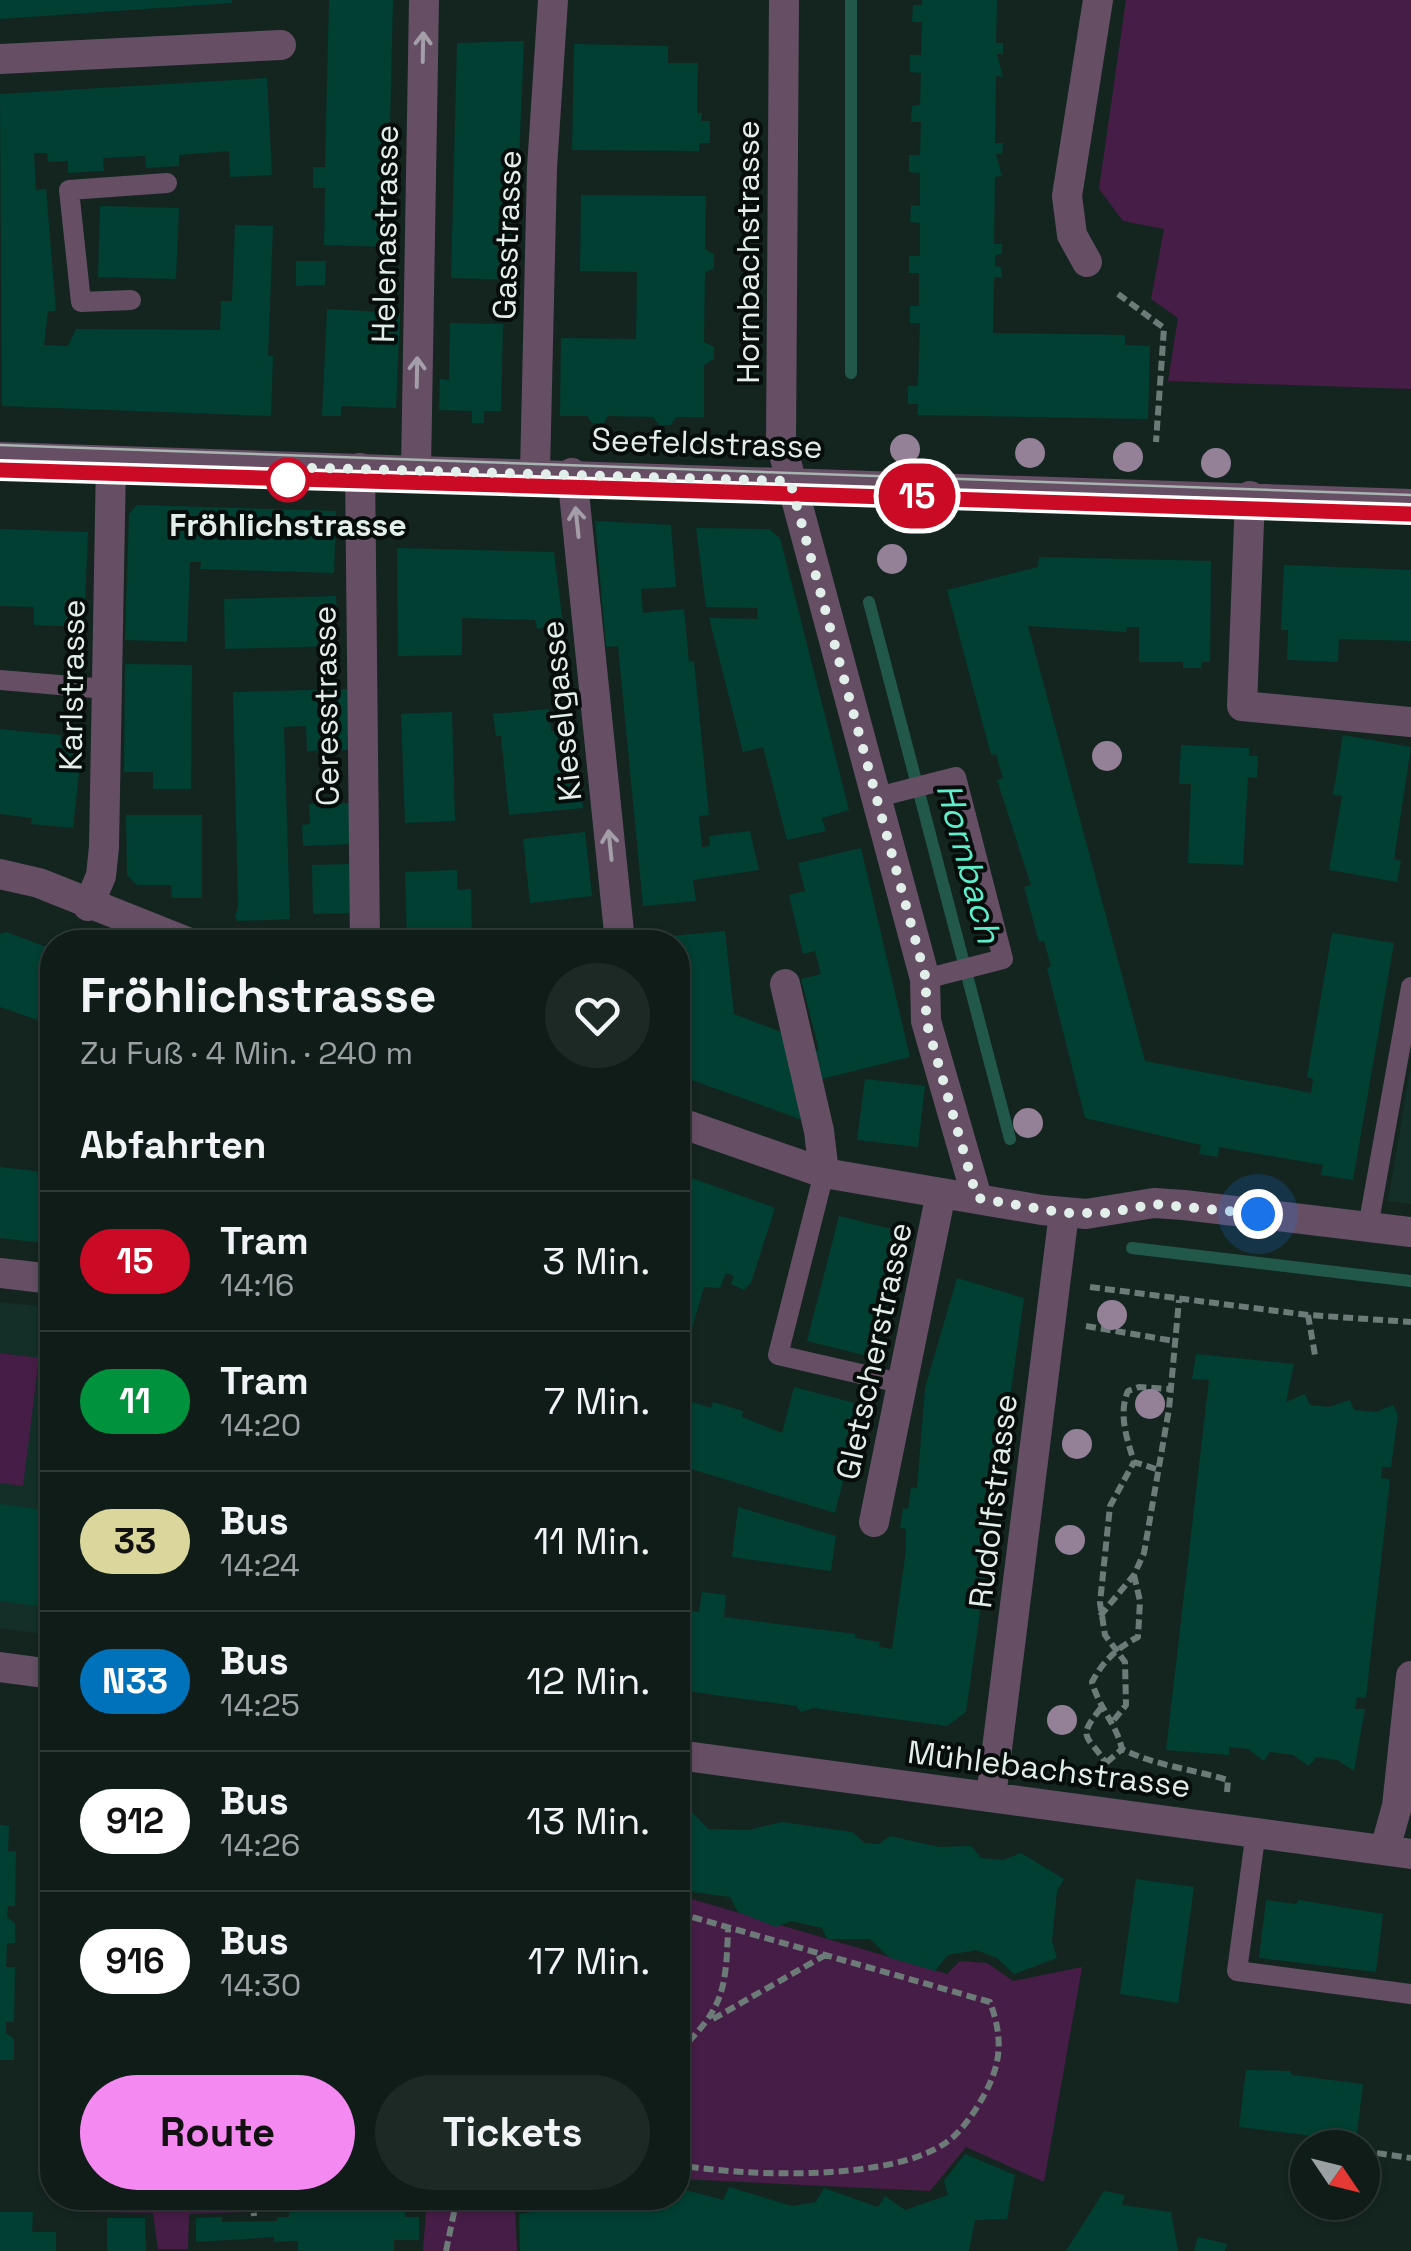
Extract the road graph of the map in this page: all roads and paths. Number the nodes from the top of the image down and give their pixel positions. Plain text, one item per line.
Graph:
1 (424, 0) edge
2 (553, 0) edge
3 (784, 0) edge
4 (1098, 0) edge
5 (281, 45) dead end
6 (0, 58) edge
7 (167, 183) dead end
8 (1087, 262) dead end
9 (1118, 294) dead end
10 (131, 300) dead end
11 (1156, 442) dead end
12 (0, 457) edge
13 (112, 462) junction
14 (360, 468) junction
15 (416, 470) junction
16 (535, 472) junction
17 (572, 473) junction
18 (790, 481) junction
19 (1250, 496) junction
20 (1411, 504) edge
21 (0, 680) edge
22 (106, 689) junction
23 (1411, 722) edge
24 (874, 798) junction
25 (0, 874) edge
26 (88, 906) junction
27 (153, 930) edge
28 (365, 930) edge
29 (619, 930) edge
30 (936, 976) junction
31 (785, 984) dead end
32 (1411, 987) edge
33 (690, 1126) edge
34 (824, 1173) junction
35 (941, 1193) junction
36 (977, 1198) junction
37 (1064, 1213) junction
38 (1368, 1227) junction
39 (1411, 1232) edge
40 (0, 1273) edge
41 (40, 1278) edge
42 (1083, 1286) dead end
43 (1179, 1300) junction
44 (1308, 1315) junction
45 (1411, 1322) edge
46 (1078, 1325) dead end
47 (1174, 1341) junction
48 (1315, 1355) dead end
49 (900, 1383) junction
50 (1170, 1389) junction
51 (1134, 1462) junction
52 (1156, 1468) junction
53 (874, 1522) dead end
54 (1134, 1575) junction
55 (1100, 1616) junction
56 (1116, 1648) junction
57 (0, 1668) edge
58 (40, 1673) edge
59 (1411, 1676) edge
60 (1102, 1708) junction
61 (1114, 1720) junction
62 (1122, 1749) junction
63 (690, 1757) edge
64 (1106, 1763) junction
65 (1228, 1780) dead end
66 (1102, 1784) dead end
67 (991, 1796) junction
68 (1256, 1831) junction
69 (1398, 1851) edge
70 (690, 1917) edge
71 (728, 1929) junction
72 (827, 1954) junction
73 (1411, 1994) edge
74 (712, 2020) junction
75 (690, 2041) edge
76 (1380, 2154) edge
77 (1411, 2158) edge
78 (690, 2167) edge
79 (253, 2210) edge
80 (455, 2210) edge
81 (254, 2216) dead end
82 (446, 2251) edge

15 -> 1 street, Helenastrasse
2 - 16 street, Gasstrasse
3 - 18 street, Hornbachstrasse
4 - 8 street
5 - 6 street
7 - 10 lane
9 - 11 path
12 - 13 street, Seefeldstrasse
13 - 14 street, Seefeldstrasse
13 - 22 street, Karlstrasse
14 - 15 street, Seefeldstrasse
14 - 28 street, Ceresstrasse
15 - 16 street, Seefeldstrasse
16 - 17 street, Seefeldstrasse
17 - 18 street, Seefeldstrasse
29 -> 17 street, Kieselgasse
18 - 19 street, Seefeldstrasse
18 - 24 street, Hornbachstrasse
19 - 20 street, Seefeldstrasse
19 - 23 street
21 - 22 lane
22 - 26 street, Karlstrasse
24 - 30 street, Hornbachstrasse
24 - 30 lane
25 - 26 street
26 - 27 street
30 - 36 street, Hornbachstrasse
31 - 34 street
32 - 38 lane
33 - 34 street
34 - 35 street
34 - 49 lane
35 - 36 street
35 - 49 street, Gletscherstrasse
36 - 37 street
37 - 38 street
37 - 67 street, Rudolfstrasse
38 - 39 street
40 - 41 street
42 - 43 path
43 - 44 path
43 - 47 path
44 - 45 path
44 - 48 path
46 - 47 path
47 - 50 path
49 - 53 street, Gletscherstrasse
50 - 51 path
50 - 52 path
51 - 52 path
51 - 55 path
52 - 54 path
54 - 55 path
54 - 56 path
55 - 56 path
56 - 60 path
56 - 61 path
57 - 58 street
59 - 69 street
60 - 61 path
60 - 64 path
61 - 62 path
62 - 64 path
62 - 65 path
63 - 67 street, Mühlebachstrasse
64 - 66 path
67 - 68 street, Mühlebachstrasse
68 - 69 street, Mühlebachstrasse
68 - 73 lane
70 - 71 path
71 - 72 path
71 - 74 path
72 - 74 path
72 - 78 path
74 - 75 path
76 - 77 path
79 - 81 path
80 - 82 path

